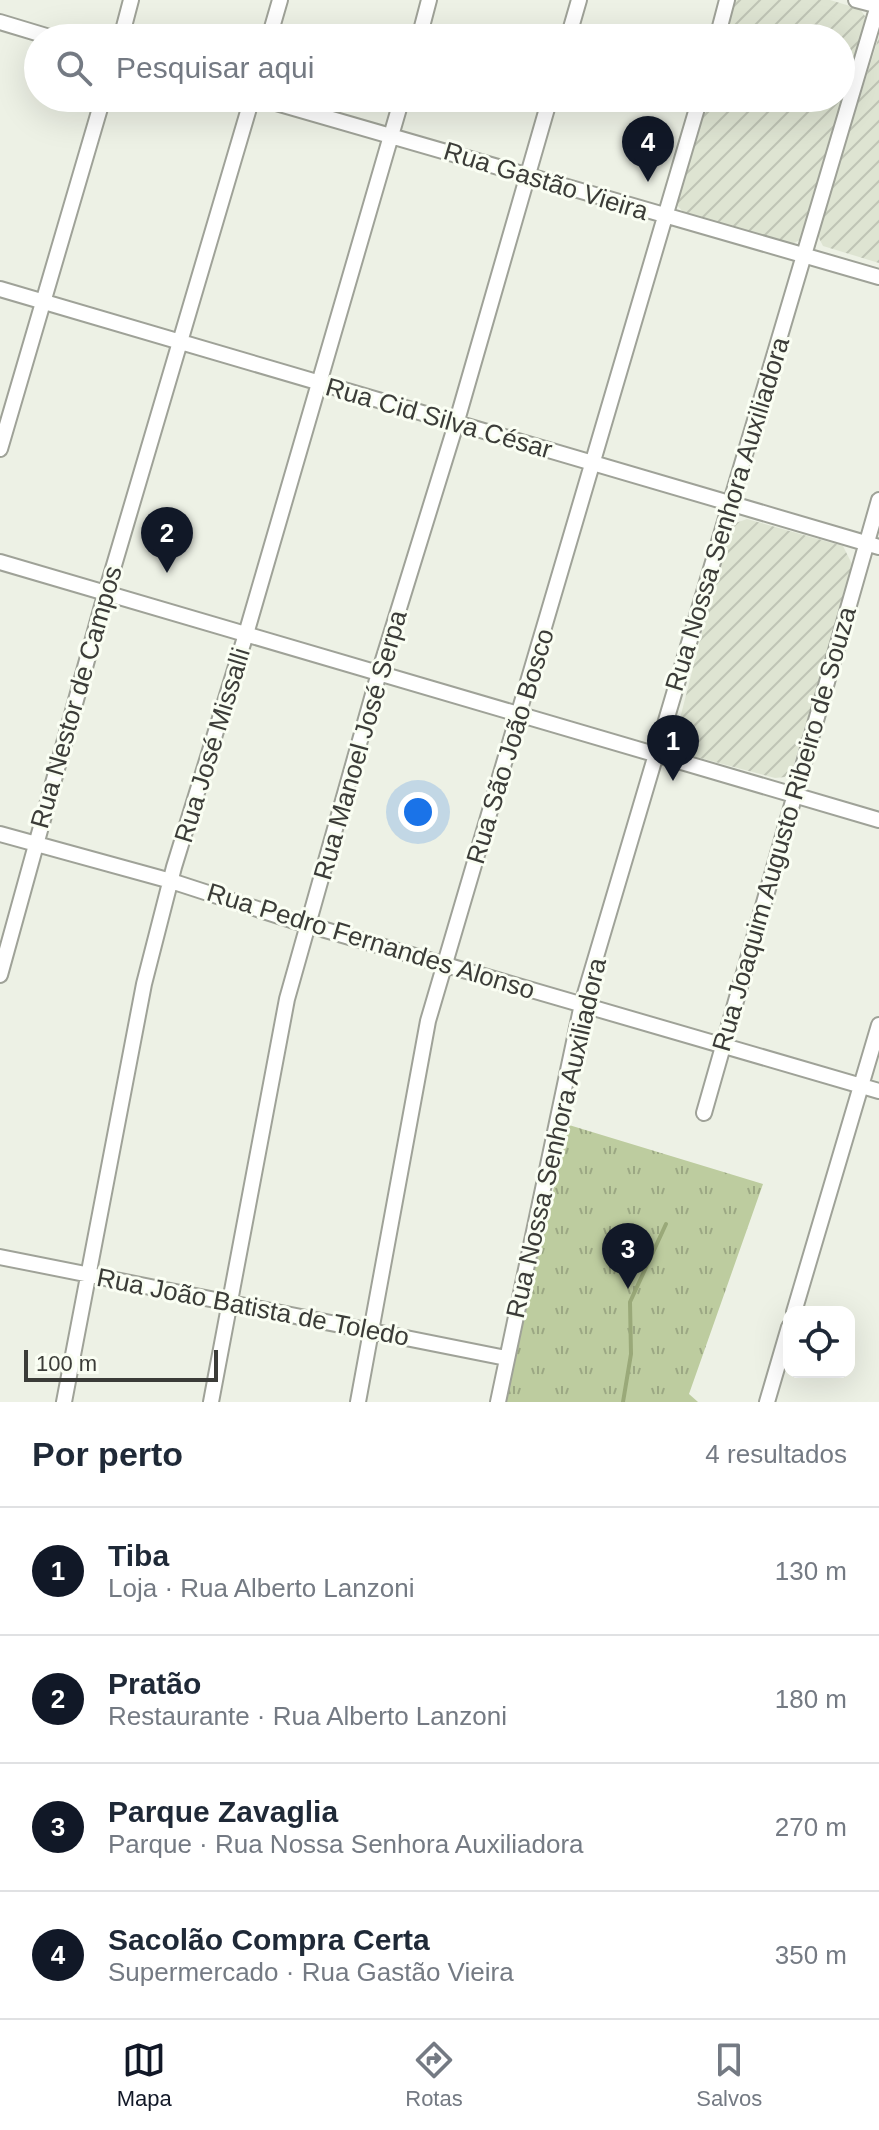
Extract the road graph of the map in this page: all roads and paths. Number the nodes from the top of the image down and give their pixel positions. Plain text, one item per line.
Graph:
1 (131, 0) edge
2 (280, 0) edge
3 (429, 0) edge
4 (579, 0) edge
5 (727, 0) edge
6 (856, 0) edge
7 (879, 5) edge
8 (0, 22) edge
9 (125, 24) edge
10 (273, 24) edge
11 (423, 24) edge
12 (572, 24) edge
13 (721, 24) edge
14 (24, 29) edge
15 (855, 86) edge
16 (99, 112) edge
17 (248, 112) edge
18 (310, 112) edge
19 (398, 112) edge
20 (546, 112) edge
21 (696, 112) edge
22 (847, 112) edge
23 (391, 134) junction
24 (527, 175) junction
25 (668, 217) junction
26 (804, 257) junction
27 (879, 277) edge
28 (0, 289) edge
29 (44, 303) junction
30 (179, 341) junction
31 (317, 382) junction
32 (456, 424) junction
33 (0, 449) edge
34 (594, 463) junction
35 (879, 500) edge
36 (732, 505) junction
37 (873, 545) edge
38 (0, 562) edge
39 (106, 591) junction
40 (246, 634) junction
41 (379, 673) junction
42 (521, 712) junction
43 (656, 751) junction
44 (796, 795) junction
45 (879, 820) edge
46 (0, 834) edge
47 (35, 843) junction
48 (171, 881) junction
49 (309, 925) junction
50 (446, 963) junction
51 (0, 975) edge
52 (582, 1004) junction
53 (879, 1025) edge
54 (722, 1044) junction
55 (861, 1086) junction
56 (879, 1091) edge
57 (704, 1113) dead end
58 (0, 1257) edge
59 (89, 1274) junction
60 (230, 1304) junction
61 (796, 1306) edge
62 (371, 1331) junction
63 (783, 1347) edge
64 (506, 1358) junction
65 (64, 1402) edge
66 (211, 1402) edge
67 (358, 1402) edge
68 (498, 1402) edge
69 (767, 1402) edge

1 - 9 street
2 - 10 street
3 - 11 street
4 - 12 street
5 - 13 street
6 - 7 street
7 - 15 street, Rua Nossa Senhora Auxiliadora
8 - 14 street
16 - 29 street
17 - 30 street, Rua Nestor de Campos
18 - 23 street, Rua Gastão Vieira
19 - 23 street, Rua José Missalli
20 - 24 street, Rua Manoel José Serpa
21 - 25 street, Rua São João Bosco
22 - 26 street, Rua Nossa Senhora Auxiliadora
23 - 24 street, Rua Gastão Vieira
23 - 31 street, Rua José Missalli
24 - 25 street, Rua Gastão Vieira
24 - 32 street, Rua Manoel José Serpa
25 - 26 street, Rua Gastão Vieira
25 - 34 street, Rua São João Bosco
26 - 27 street, Rua Gastão Vieira
26 - 36 street, Rua Nossa Senhora Auxiliadora
28 - 29 street, Rua Cid Silva César
29 - 30 street, Rua Cid Silva César
29 - 33 street
30 - 31 street, Rua Cid Silva César
30 - 39 street, Rua Nestor de Campos
31 - 32 street, Rua Cid Silva César
31 - 40 street, Rua José Missalli
32 - 34 street, Rua Cid Silva César
32 - 41 street, Rua Manoel José Serpa
34 - 36 street, Rua Cid Silva César
34 - 42 street, Rua São João Bosco
35 - 37 street, Rua Joaquim Augusto Ribeiro de Souza
36 - 37 street, Rua Cid Silva César
36 - 43 street, Rua Nossa Senhora Auxiliadora
37 - 44 street, Rua Joaquim Augusto Ribeiro de Souza
38 - 39 street
39 - 40 street
39 - 47 street, Rua Nestor de Campos
40 - 41 street
40 - 48 street, Rua José Missalli
41 - 42 street
41 - 49 street, Rua Manoel José Serpa
42 - 43 street
42 - 50 street, Rua São João Bosco
43 - 44 street
43 - 52 street, Rua Nossa Senhora Auxiliadora
44 - 45 street
44 - 54 street, Rua Joaquim Augusto Ribeiro de Souza
46 - 47 street, Rua Pedro Fernandes Alonso
47 - 48 street, Rua Pedro Fernandes Alonso
47 - 51 street, Rua Nestor de Campos
48 - 49 street, Rua Pedro Fernandes Alonso
48 - 59 street, Rua José Missalli
49 - 50 street, Rua Pedro Fernandes Alonso
49 - 60 street, Rua Manoel José Serpa
50 - 52 street, Rua Pedro Fernandes Alonso
50 - 62 street, Rua São João Bosco
52 - 54 street, Rua Pedro Fernandes Alonso
52 - 64 street, Rua Nossa Senhora Auxiliadora
53 - 55 street
54 - 55 street, Rua Pedro Fernandes Alonso
54 - 57 street, Rua Joaquim Augusto Ribeiro de Souza
55 - 56 street, Rua Pedro Fernandes Alonso
55 - 61 street
58 - 59 street, Rua João Batista de Toledo
59 - 60 street, Rua João Batista de Toledo
59 - 65 street, Rua José Missalli
60 - 62 street, Rua João Batista de Toledo
60 - 66 street, Rua Manoel José Serpa
62 - 64 street, Rua João Batista de Toledo
62 - 67 street, Rua São João Bosco
63 - 69 street
64 - 68 street, Rua Nossa Senhora Auxiliadora

